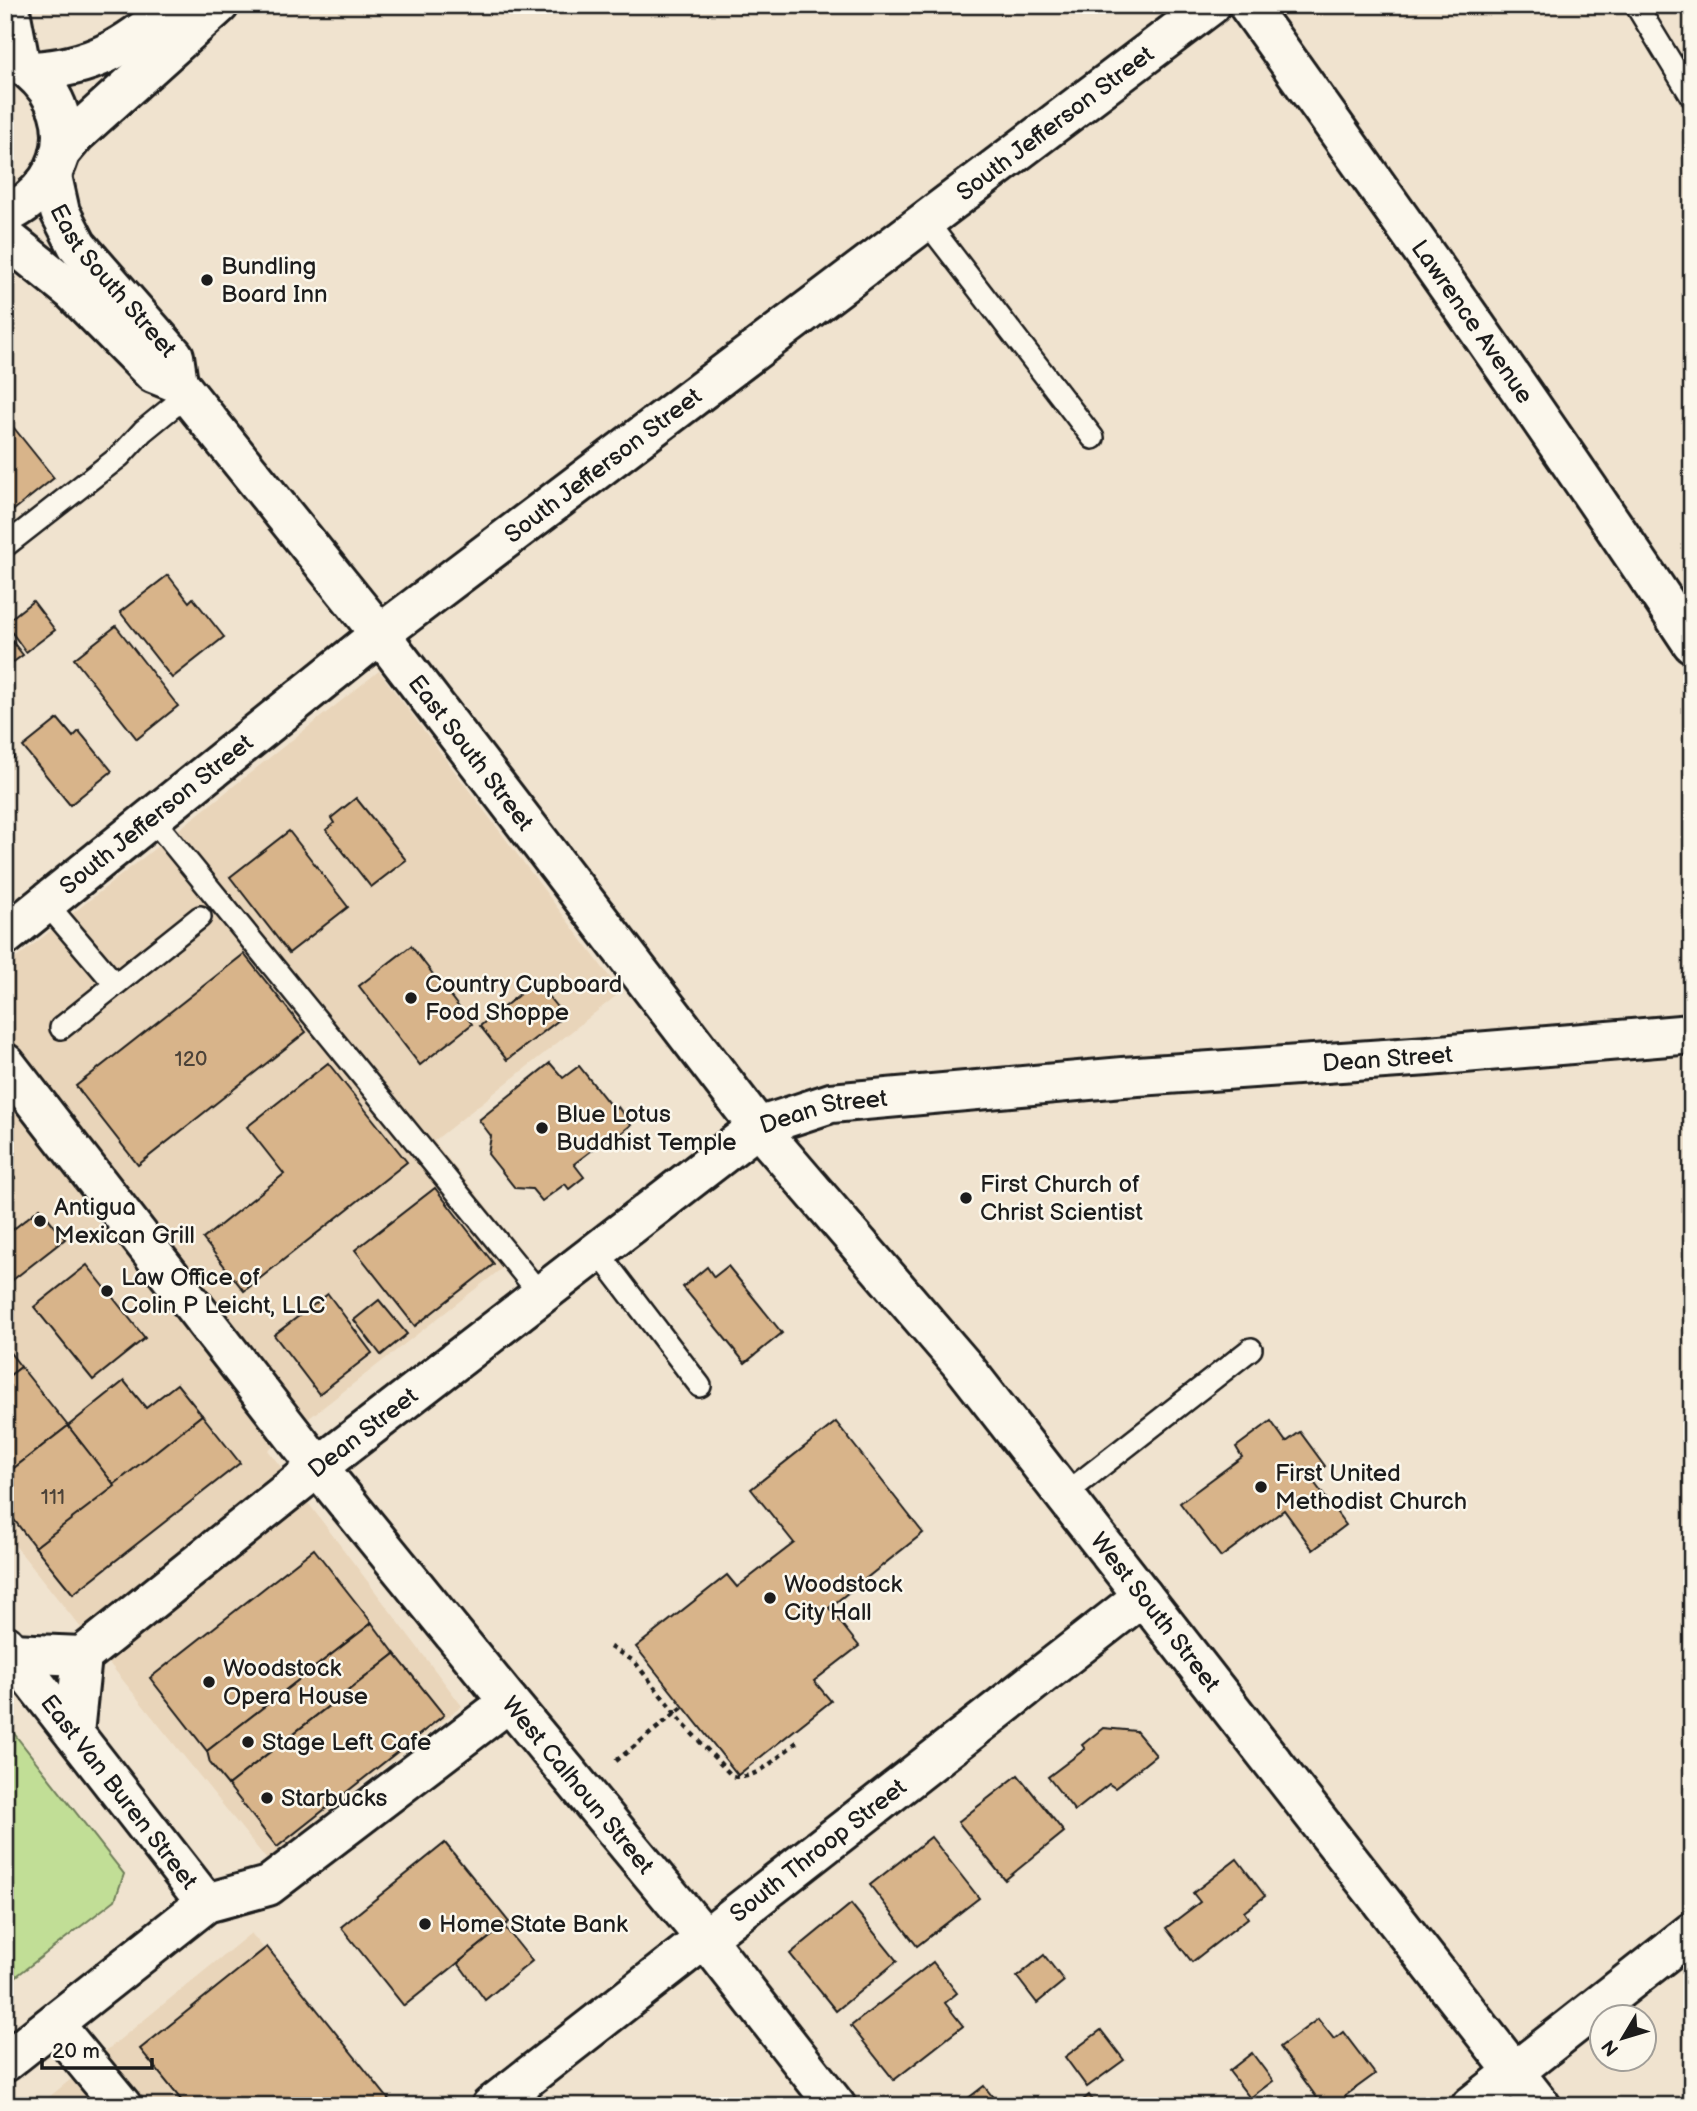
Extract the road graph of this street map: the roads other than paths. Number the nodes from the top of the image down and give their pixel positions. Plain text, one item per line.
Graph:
1 (9, 5) edge
2 (177, 5) edge
3 (219, 5) edge
4 (1211, 5) edge
5 (1248, 5) edge
6 (1636, 5) edge
7 (20, 63) edge
8 (1692, 97) edge
9 (56, 164) junction
10 (5, 215) edge
11 (926, 220) junction
12 (5, 237) edge
13 (183, 389) junction
14 (1093, 438) dead end
15 (5, 546) edge
16 (380, 634) junction
17 (1692, 643) edge
18 (152, 818) junction
19 (46, 903) junction
20 (200, 917) dead end
21 (5, 936) edge
22 (115, 984) junction
23 (61, 1028) dead end
24 (1692, 1034) edge
25 (5, 1063) edge
26 (758, 1127) junction
27 (597, 1251) junction
28 (541, 1295) junction
29 (1251, 1349) dead end
30 (700, 1386) dead end
31 (318, 1467) junction
32 (1064, 1495) junction
33 (1143, 1596) junction
34 (8, 1649) edge
35 (82, 1656) junction
36 (509, 1702) junction
37 (74, 1733) junction
38 (206, 1903) junction
39 (1692, 1932) edge
40 (705, 1938) junction
41 (54, 2024) junction
42 (5, 2062) edge
43 (1514, 2071) junction
44 (122, 2106) edge
45 (491, 2106) edge
46 (836, 2106) edge
47 (1471, 2106) edge
48 (1541, 2106) edge

1 - 7 street
2 - 7 street
3 - 9 street
4 - 11 street, South Jefferson Street
5 - 17 street, Lawrence Avenue
6 - 8 lane
7 - 9 street, East South Street
9 - 10 street
9 - 13 street, East South Street
11 - 14 lane
11 - 16 street, South Jefferson Street
12 - 13 street, East South Street
13 - 15 lane
13 - 16 street, East South Street
16 - 18 street, South Jefferson Street
16 - 26 street, East South Street
18 - 19 street, South Jefferson Street
18 - 28 lane
19 - 21 street, South Jefferson Street
19 - 22 lane
20 - 22 lane
22 - 23 lane
24 - 26 street, Dean Street
25 - 31 street, West Calhoun Street
26 - 27 street, Dean Street
26 - 32 street, West South Street
27 - 28 street, Dean Street
27 - 30 lane
28 - 31 street, Dean Street
29 - 32 lane
31 - 35 street, Dean Street
31 - 36 street, West Calhoun Street
32 - 33 street, West South Street
33 - 40 street, South Throop Street
33 - 43 street, West South Street
34 - 35 street
34 - 37 street, East Van Buren Street
35 - 37 street
36 - 38 street
36 - 40 street, West Calhoun Street
37 - 38 street, East Van Buren Street
38 - 41 street
39 - 43 street
40 - 45 street, South Throop Street
40 - 46 street, West Calhoun Street
41 - 42 street
41 - 44 street
43 - 47 street
43 - 48 street, West South Street

